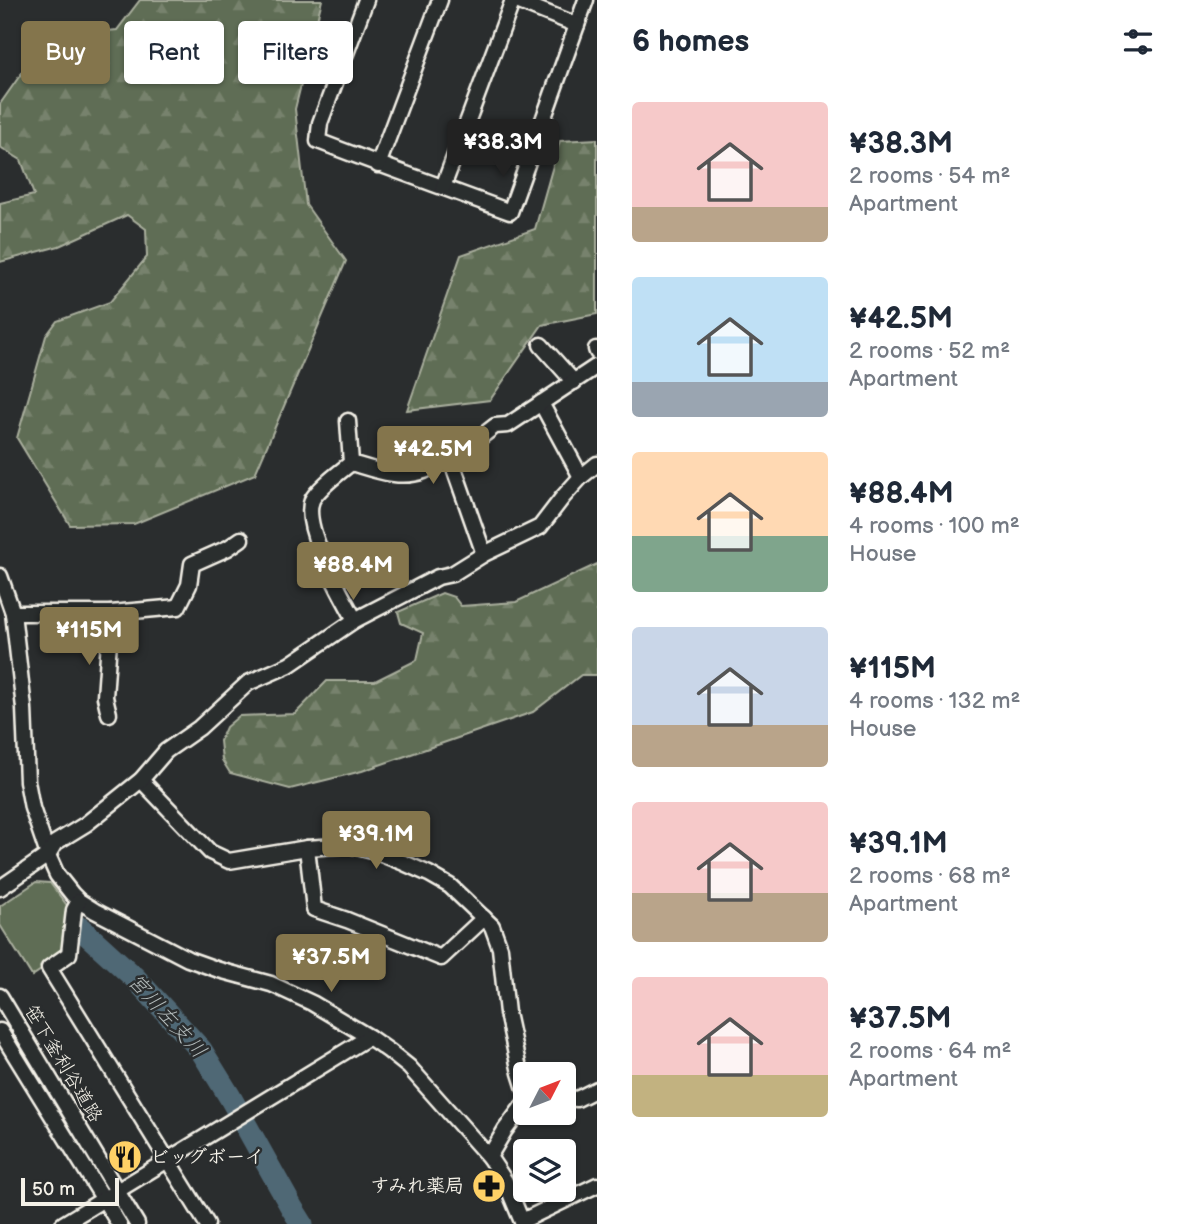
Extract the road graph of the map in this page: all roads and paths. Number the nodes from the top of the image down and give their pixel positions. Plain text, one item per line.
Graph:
1 (366, 0) edge
2 (440, 0) edge
3 (514, 0) edge
4 (586, 0) edge
5 (577, 25) junction
6 (378, 165) junction
7 (443, 187) junction
8 (541, 345) dead end
9 (597, 366) edge
10 (574, 382) junction
11 (541, 403) junction
12 (348, 421) dead end
13 (451, 460) junction
14 (351, 463) junction
15 (597, 464) edge
16 (581, 477) junction
17 (241, 539) dead end
18 (484, 554) junction
19 (0, 576) edge
20 (13, 613) junction
21 (111, 613) junction
22 (355, 620) junction
23 (109, 714) dead end
24 (141, 780) junction
25 (307, 848) junction
26 (48, 855) junction
27 (0, 888) edge
28 (79, 901) junction
29 (484, 918) junction
30 (0, 996) edge
31 (0, 1031) edge
32 (369, 1037) junction
33 (518, 1062) edge
34 (597, 1088) edge
35 (576, 1099) edge
36 (513, 1120) edge
37 (489, 1157) junction
38 (168, 1160) junction
39 (597, 1185) edge
40 (110, 1195) junction
41 (523, 1222) edge
42 (63, 1224) edge
43 (119, 1224) edge
44 (137, 1224) edge
45 (206, 1224) edge

1 - 6 street
2 - 6 street
3 - 5 street
3 - 7 street
4 - 5 street
5 - 7 street
6 - 7 street
8 - 10 street
9 - 10 street
10 - 11 street
11 - 13 street
11 - 16 street
12 - 14 street
13 - 14 street
13 - 18 street
14 - 22 street
15 - 16 street
16 - 18 street
17 - 21 street
18 - 22 street
19 - 20 street
20 - 21 street
20 - 26 street
21 - 23 street
22 - 24 street
24 - 25 street
24 - 26 street
25 - 29 street
25 - 29 street
26 - 27 street
26 - 28 street
28 - 32 street
28 - 38 street
29 - 33 street
30 - 40 street, 笹下釜利谷道路
31 - 40 street, 笹下釜利谷道路
32 - 37 street
32 - 38 street
34 - 35 street
36 - 37 street
37 - 41 street
38 - 40 street
38 - 45 street
39 - 41 street
40 - 42 street
40 - 43 street, 笹下釜利谷道路
40 - 44 street, 笹下釜利谷道路

